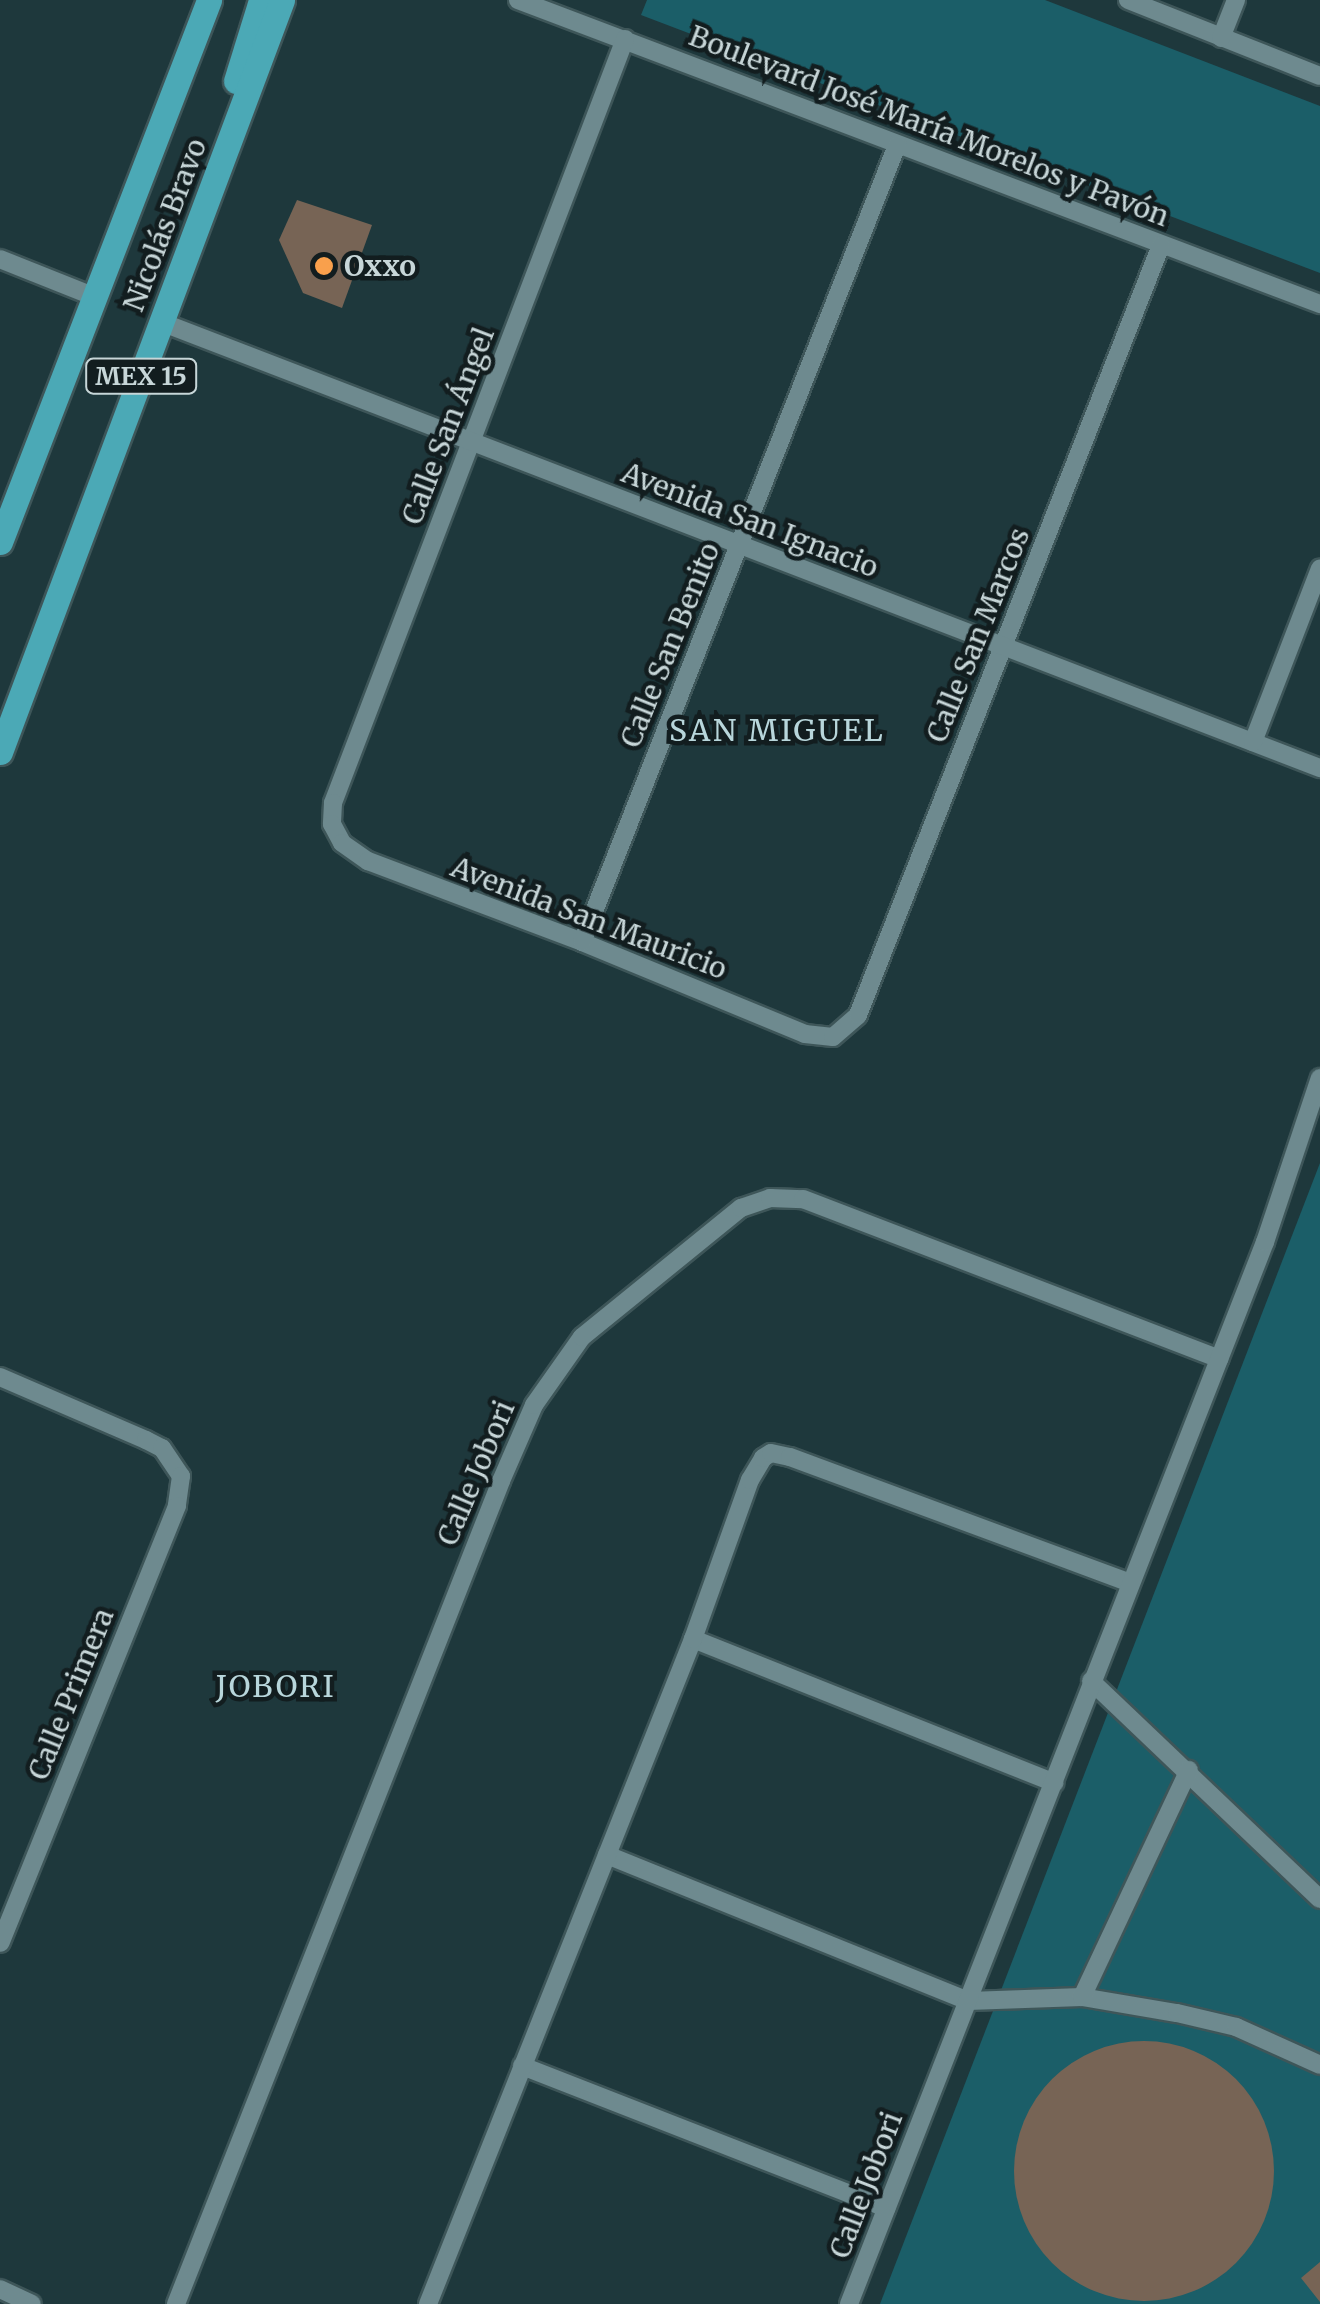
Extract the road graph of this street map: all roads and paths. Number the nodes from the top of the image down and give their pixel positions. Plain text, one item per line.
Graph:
1 (208, 0) edge
2 (261, 0) edge
3 (282, 0) edge
4 (518, 0) edge
5 (1128, 0) edge
6 (1236, 0) edge
7 (1221, 38) junction
8 (625, 40) junction
9 (1320, 76) edge
10 (896, 145) junction
11 (199, 222) junction
12 (1161, 245) junction
13 (0, 258) edge
14 (95, 297) junction
15 (1320, 304) edge
16 (161, 322) junction
17 (471, 442) junction
18 (0, 542) edge
19 (739, 545) junction
20 (1320, 568) edge
21 (1003, 646) junction
22 (1253, 742) junction
23 (0, 752) edge
24 (1320, 768) edge
25 (335, 833) joint
26 (582, 942) junction
27 (833, 1036) joint
28 (1320, 1078) edge
29 (1219, 1359) junction
30 (0, 1377) edge
31 (1130, 1583) junction
32 (693, 1639) junction
33 (1091, 1681) junction
34 (1189, 1770) junction
35 (1054, 1784) junction
36 (607, 1855) junction
37 (1320, 1899) edge
38 (0, 1944) edge
39 (1082, 1997) junction
40 (968, 2001) junction
41 (1320, 2065) edge
42 (522, 2066) junction
43 (886, 2208) junction
44 (0, 2290) edge
45 (32, 2304) edge
46 (176, 2304) edge
47 (428, 2304) edge
48 (849, 2304) edge

1 - 14 main road, MEX 15
2 - 11 main road
3 - 11 main road, Nicolás Bravo / MEX 15
4 - 8 street, Boulevard José María Morelos y Pavón
5 - 7 street
6 - 7 street
7 - 9 street
8 - 10 street, Boulevard José María Morelos y Pavón
8 - 17 street, Calle San Ángel
10 - 12 street, Boulevard José María Morelos y Pavón
10 - 19 street, Calle San Benito
11 - 16 main road, Nicolás Bravo / MEX 15
12 - 15 street, Boulevard José María Morelos y Pavón
12 - 21 street, Calle San Marcos
13 - 14 street
14 - 18 main road, MEX 15
16 - 17 street, Avenida San Ignacio
16 - 23 main road, Nicolás Bravo / MEX 15
17 - 19 street, Avenida San Ignacio
17 - 25 street, Calle San Ángel
19 - 21 street, Avenida San Ignacio
19 - 26 street, Calle San Benito
20 - 22 street
21 - 22 street, Avenida San Ignacio
21 - 27 street, Calle San Marcos
22 - 24 street, Avenida San Ignacio
25 - 26 street, Avenida San Mauricio
26 - 27 street, Avenida San Mauricio
28 - 29 street, Calle Jobori
29 - 31 street, Calle Jobori
29 - 46 street, Calle Jobori
30 - 38 street, Calle Primera
31 - 32 street
31 - 33 street, Calle Jobori
32 - 35 street
32 - 36 street
33 - 34 street
33 - 35 street, Calle Jobori
34 - 37 street
34 - 39 street
35 - 40 street, Calle Jobori
36 - 40 street
36 - 42 street
39 - 40 street
39 - 41 street
40 - 43 street, Calle Jobori
42 - 43 street
42 - 47 street
43 - 48 street, Calle Jobori
44 - 45 street

